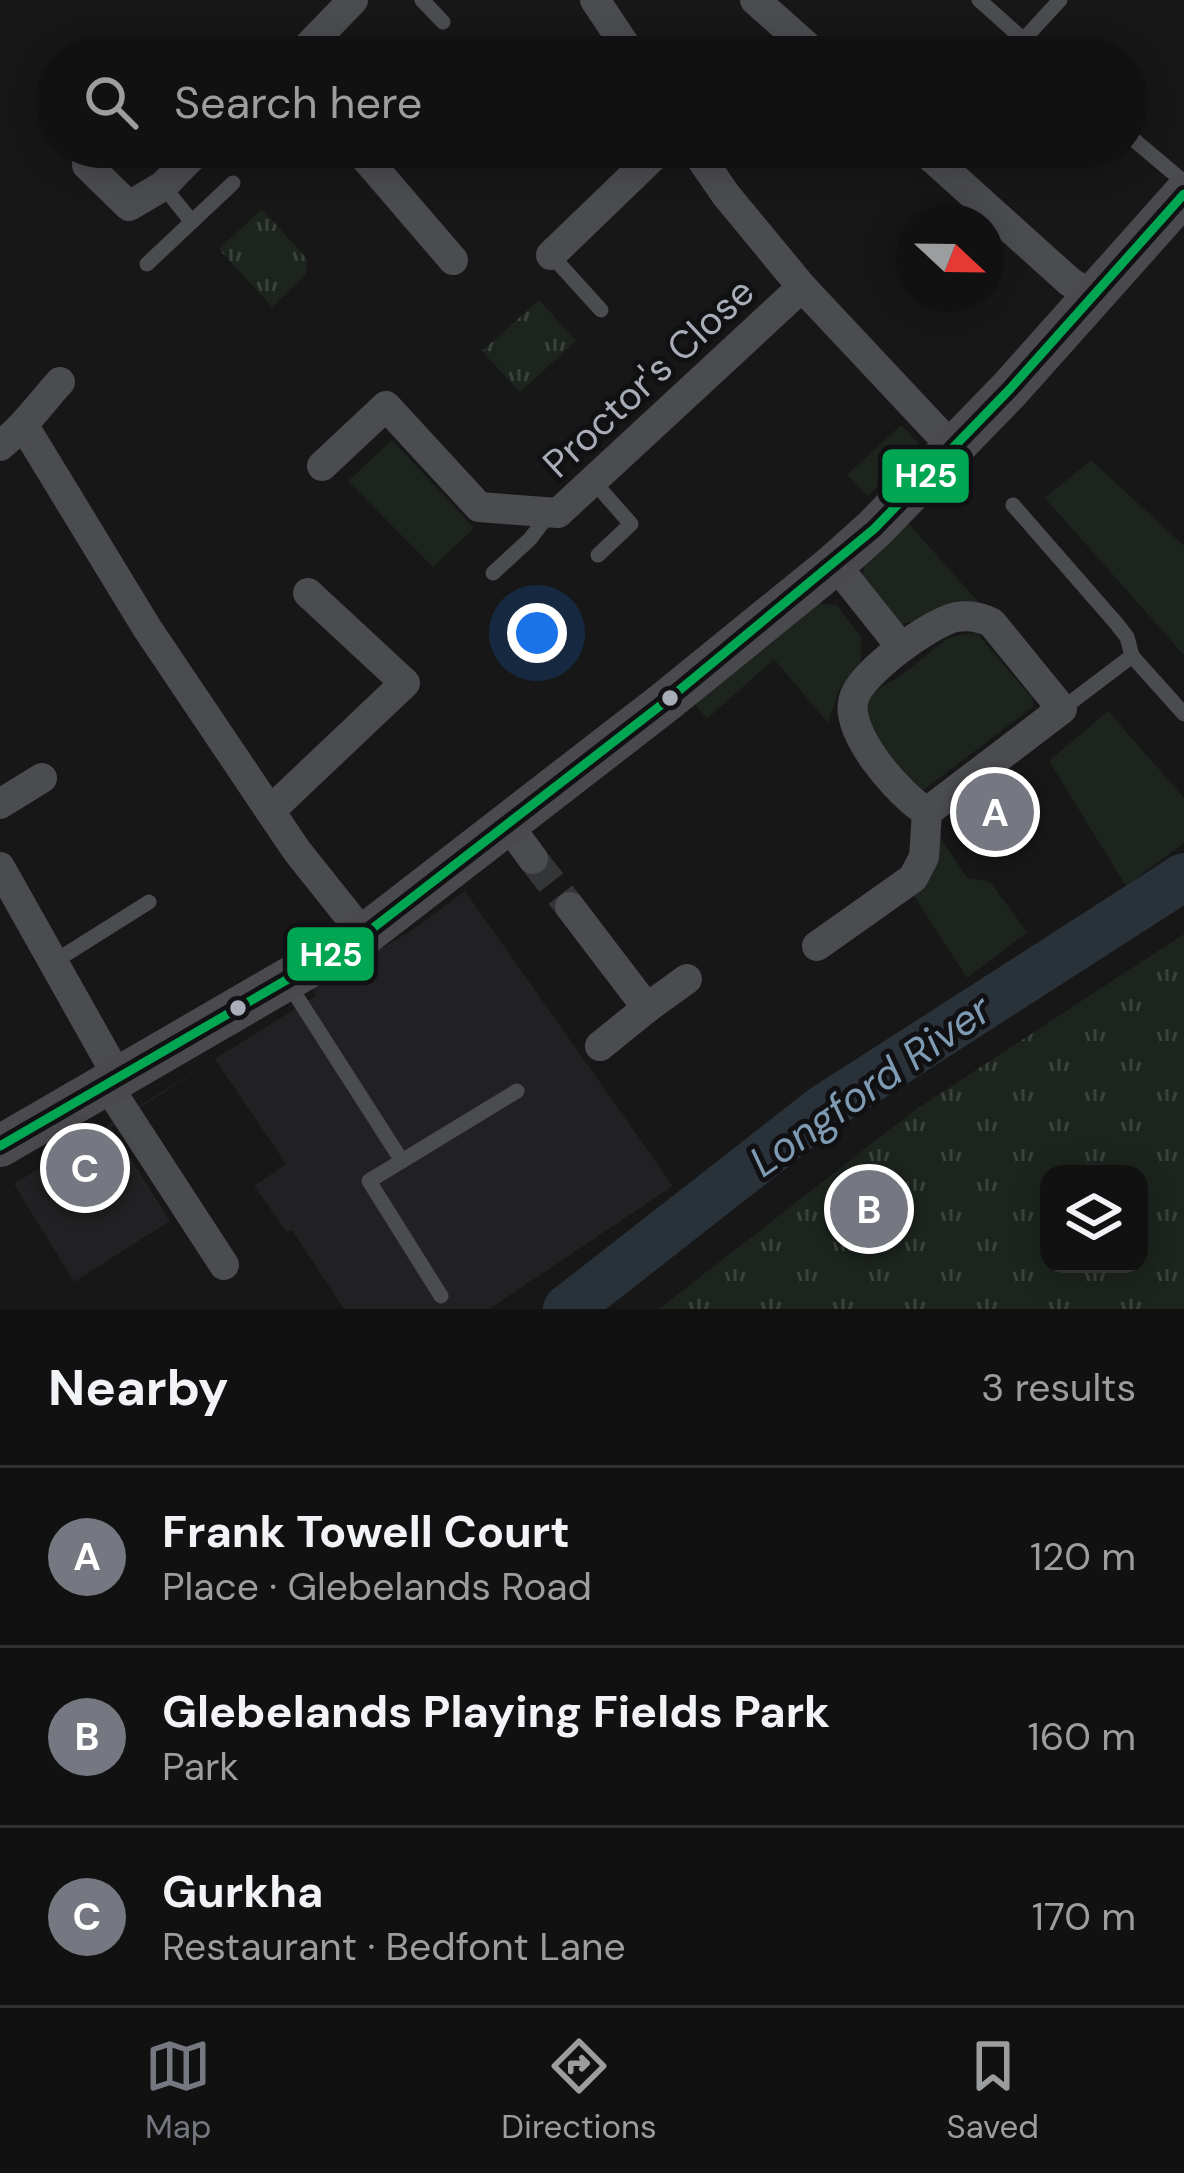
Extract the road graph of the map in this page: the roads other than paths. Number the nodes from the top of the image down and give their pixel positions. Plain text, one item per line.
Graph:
1 (352, 0) edge
2 (422, 0) edge
3 (595, 0) edge
4 (755, 0) edge
5 (979, 0) edge
6 (1060, 0) edge
7 (442, 22) dead end
8 (318, 36) edge
9 (619, 36) edge
10 (795, 36) edge
11 (1020, 36) edge
12 (1028, 36) edge
13 (1148, 152) edge
14 (90, 168) edge
15 (181, 168) edge
16 (374, 168) edge
17 (641, 168) edge
18 (707, 168) edge
19 (943, 168) edge
20 (1184, 182) edge
21 (233, 183) dead end
22 (163, 186) junction
23 (1184, 194) edge
24 (192, 222) junction
25 (550, 256) joint
26 (453, 260) dead end
27 (147, 264) dead end
28 (802, 287) junction
29 (1093, 296) junction
30 (601, 310) dead end
31 (60, 382) dead end
32 (12, 436) edge
33 (954, 449) junction
34 (322, 466) dead end
35 (594, 482) junction
36 (1013, 505) dead end
37 (550, 513) junction
38 (598, 555) dead end
39 (835, 564) junction
40 (493, 573) dead end
41 (308, 592) dead end
42 (901, 647) junction
43 (1132, 656) junction
44 (1062, 709) junction
45 (1184, 714) edge
46 (42, 778) dead end
47 (0, 804) edge
48 (270, 811) junction
49 (927, 812) junction
50 (508, 825) junction
51 (533, 859) tunnel mouth
52 (0, 867) edge
53 (149, 902) dead end
54 (570, 908) tunnel mouth
55 (364, 935) junction
56 (817, 946) dead end
57 (52, 963) junction
58 (687, 979) dead end
59 (286, 981) junction
60 (647, 1008) junction
61 (600, 1046) dead end
62 (113, 1082) junction
63 (517, 1091) dead end
64 (0, 1146) edge
65 (402, 1161) junction
66 (224, 1265) dead end
67 (441, 1296) dead end

1 - 8 street
2 - 7 lane
3 - 9 street
4 - 10 street
5 - 11 lane
6 - 12 lane
13 - 20 lane
14 - 22 street
15 - 22 street
16 - 26 street
17 - 25 street
18 - 28 street
19 - 29 street
21 - 24 lane
22 - 24 lane
23 - 29 main road
24 - 27 lane
25 - 30 lane
28 - 33 street
28 - 35 street, Proctor's Close
29 - 33 main road
31 - 32 street
32 - 48 street
33 - 39 main road
34 - 37 street, Proctor's Close
35 - 37 street, Proctor's Close
35 - 38 lane
36 - 43 lane
37 - 40 lane
39 - 42 street
39 - 50 main road
41 - 48 street
42 - 44 street
42 - 49 street
43 - 44 lane
43 - 45 lane
44 - 49 street
46 - 47 street
48 - 55 street
49 - 56 street
50 - 51 street
50 - 55 main road
52 - 57 street
53 - 57 lane
54 - 60 street
55 - 59 main road
57 - 62 street
58 - 60 street
59 - 62 main road
59 - 65 lane
60 - 61 street
62 - 64 main road
62 - 66 street
63 - 65 lane
65 - 67 lane

